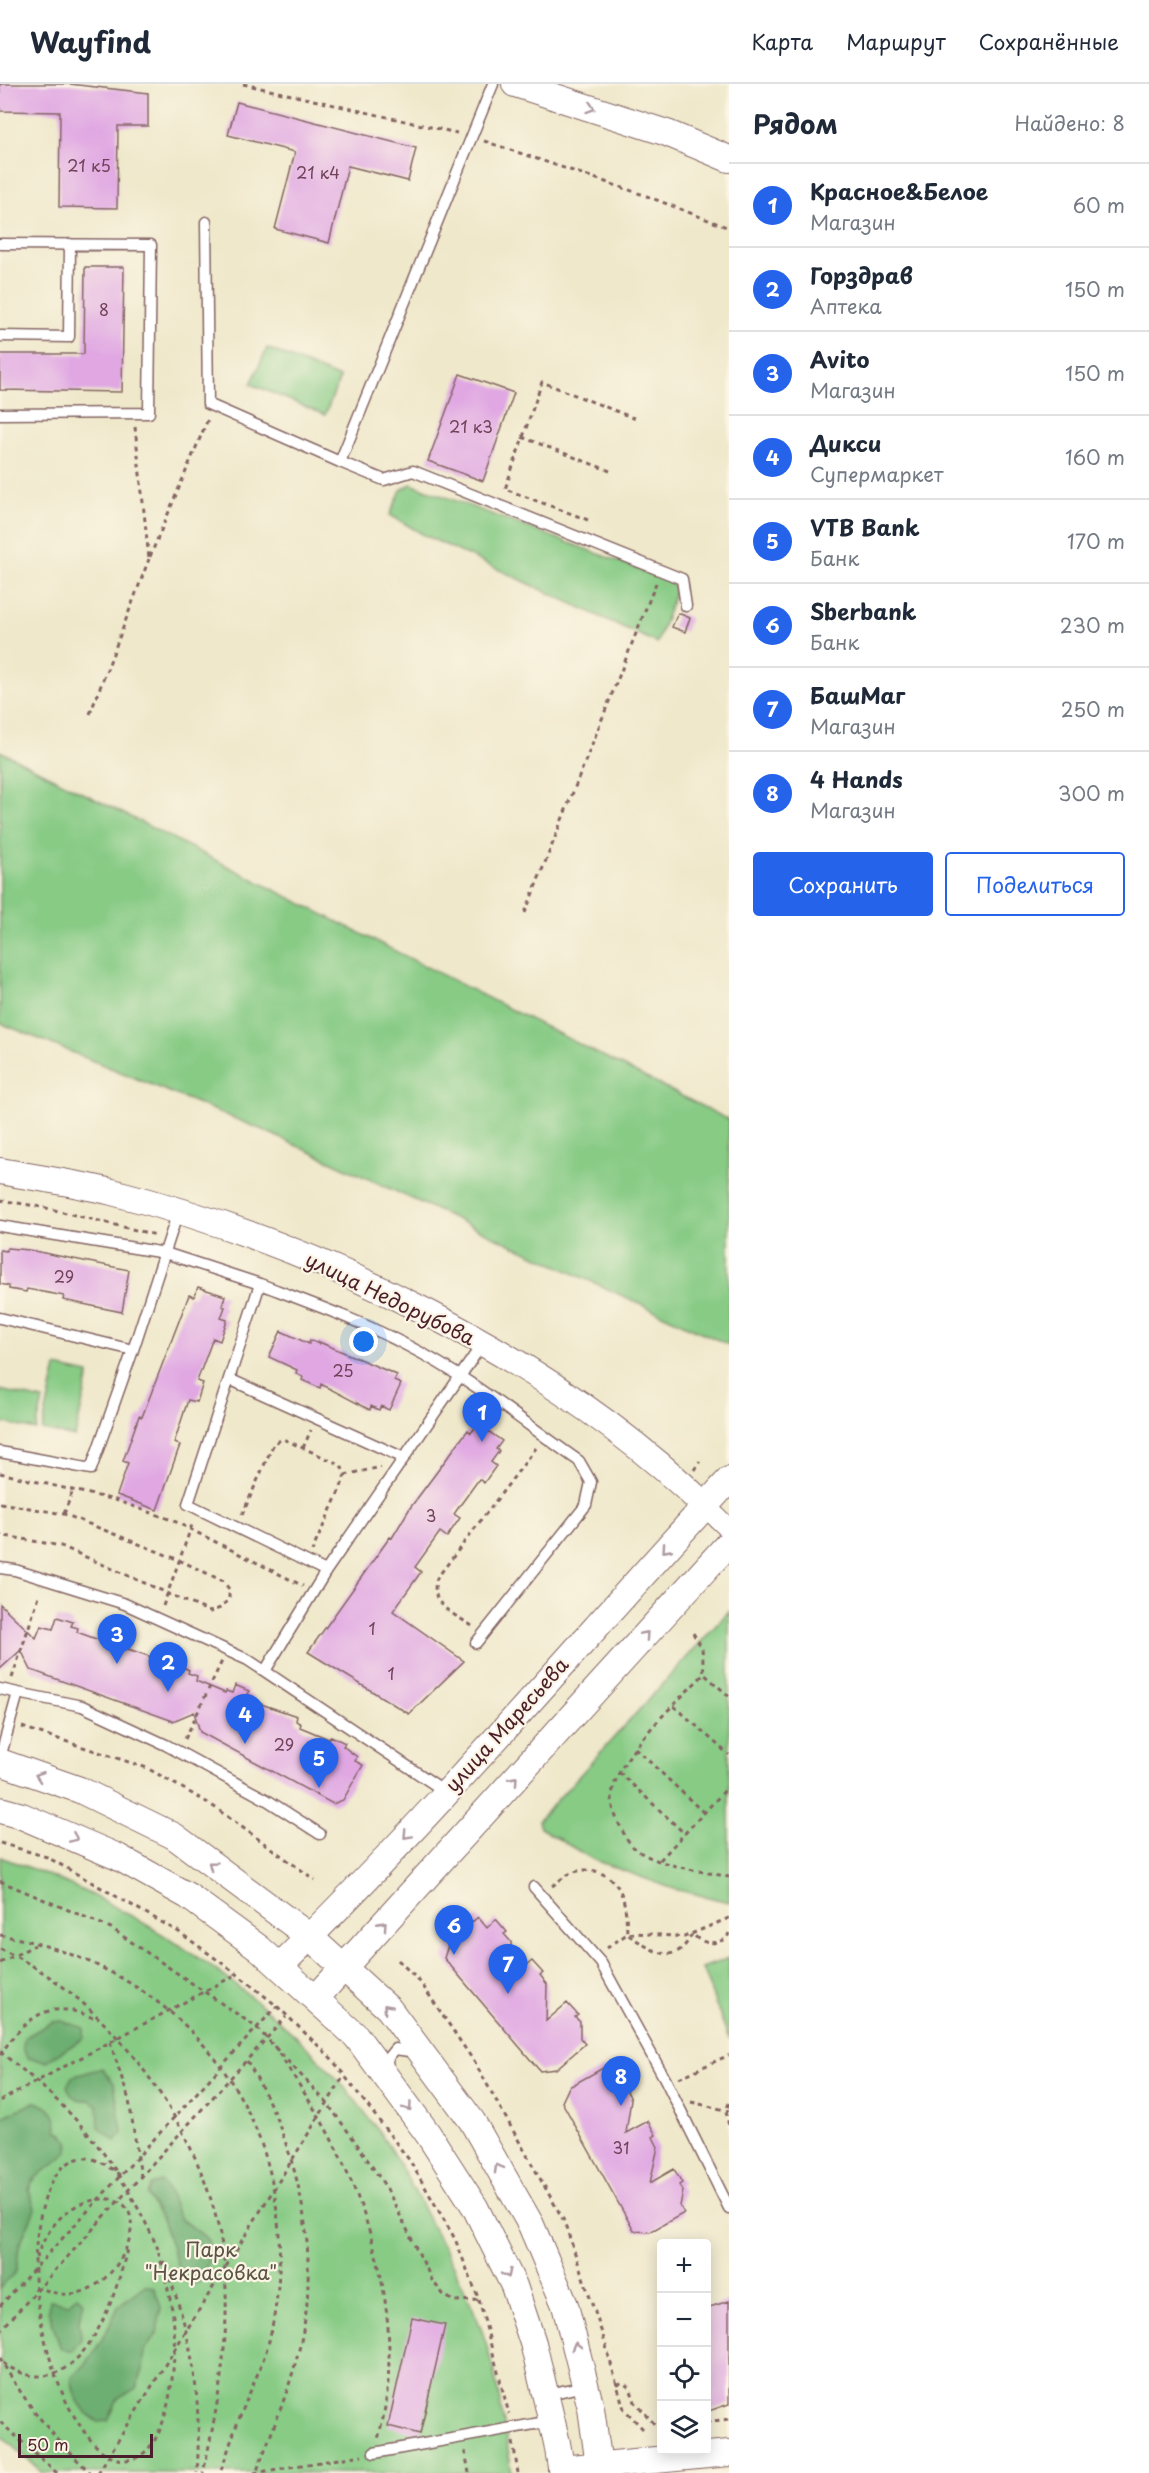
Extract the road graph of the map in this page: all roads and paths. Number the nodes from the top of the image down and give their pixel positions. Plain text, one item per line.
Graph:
1 (243, 84) edge
2 (493, 84) edge
3 (515, 84) edge
4 (471, 137) junction
5 (729, 159) edge
6 (206, 222) dead end
7 (729, 228) edge
8 (0, 243) edge
9 (70, 244) junction
10 (0, 336) edge
11 (213, 406) junction
12 (133, 413) junction
13 (0, 414) edge
14 (636, 419) dead end
15 (522, 437) junction
16 (340, 462) junction
17 (610, 471) dead end
18 (588, 520) dead end
19 (149, 559) junction
20 (661, 570) junction
21 (686, 606) dead end
22 (90, 714) dead end
23 (525, 913) dead end
24 (0, 1171) edge
25 (0, 1200) edge
26 (178, 1212) junction
27 (0, 1226) edge
28 (170, 1238) junction
29 (165, 1253) junction
30 (260, 1284) junction
31 (0, 1318) edge
32 (483, 1343) junction
33 (133, 1350) junction
34 (460, 1377) junction
35 (229, 1380) junction
36 (316, 1419) junction
37 (544, 1437) junction
38 (303, 1448) junction
39 (0, 1452) edge
40 (402, 1460) junction
41 (0, 1473) edge
42 (345, 1475) junction
43 (729, 1480) edge
44 (73, 1490) junction
45 (0, 1503) edge
46 (705, 1506) junction
47 (199, 1509) junction
48 (64, 1514) junction
49 (236, 1527) junction
50 (189, 1529) junction
51 (729, 1529) edge
52 (0, 1535) edge
53 (729, 1543) edge
54 (179, 1560) junction
55 (308, 1562) junction
56 (0, 1568) edge
57 (326, 1571) junction
58 (45, 1579) junction
59 (314, 1591) junction
60 (168, 1592) junction
61 (159, 1620) junction
62 (693, 1633) dead end
63 (479, 1638) joint
64 (227, 1650) junction
65 (265, 1671) junction
66 (704, 1674) junction
67 (9, 1691) edge
68 (729, 1696) edge
69 (674, 1706) junction
70 (10, 1723) junction
71 (635, 1748) junction
72 (179, 1752) junction
73 (729, 1755) edge
74 (0, 1760) edge
75 (619, 1772) junction
76 (729, 1786) edge
77 (446, 1792) junction
78 (0, 1810) edge
79 (704, 1813) junction
80 (320, 1834) dead end
81 (684, 1834) junction
82 (0, 1843) edge
83 (660, 1860) junction
84 (729, 1878) edge
85 (315, 1880) dead end
86 (0, 1881) edge
87 (241, 1886) junction
88 (537, 1890) joint
89 (215, 1915) junction
90 (729, 1918) edge
91 (729, 1933) edge
92 (627, 1934) junction
93 (692, 1934) junction
94 (0, 1935) edge
95 (310, 1937) junction
96 (36, 1944) junction
97 (0, 1949) edge
98 (13, 1955) junction
99 (596, 1956) junction
100 (398, 1960) dead end
101 (0, 1963) edge
102 (280, 1965) junction
103 (344, 1968) junction
104 (237, 1974) junction
105 (204, 1992) junction
106 (316, 1998) junction
107 (277, 2006) junction
108 (170, 2010) junction
109 (286, 2017) junction
110 (100, 2021) junction
111 (256, 2027) junction
112 (268, 2037) junction
113 (118, 2038) junction
114 (110, 2042) junction
115 (0, 2053) edge
116 (422, 2054) junction
117 (729, 2055) edge
118 (247, 2061) junction
119 (221, 2066) junction
120 (344, 2076) junction
121 (231, 2078) junction
122 (388, 2080) junction
123 (36, 2082) junction
124 (668, 2084) junction
125 (675, 2098) junction
126 (0, 2102) edge
127 (327, 2103) junction
128 (729, 2103) edge
129 (727, 2111) edge
130 (174, 2116) junction
131 (319, 2117) junction
132 (729, 2127) edge
133 (182, 2131) junction
134 (138, 2156) junction
135 (292, 2160) junction
136 (120, 2175) junction
137 (141, 2177) junction
138 (729, 2181) edge
139 (718, 2186) junction
140 (129, 2189) junction
141 (274, 2190) junction
142 (98, 2199) junction
143 (119, 2200) junction
144 (729, 2208) edge
145 (128, 2244) junction
146 (157, 2247) junction
147 (35, 2263) junction
148 (35, 2268) junction
149 (225, 2269) junction
150 (40, 2287) junction
151 (36, 2291) junction
152 (479, 2300) junction
153 (0, 2306) edge
154 (187, 2329) junction
155 (0, 2331) edge
156 (174, 2351) junction
157 (0, 2358) edge
158 (3, 2363) junction
159 (55, 2373) junction
160 (617, 2384) junction
161 (586, 2385) junction
162 (546, 2395) junction
163 (729, 2419) edge
164 (552, 2421) junction
165 (711, 2421) edge
166 (0, 2422) edge
167 (657, 2427) edge
168 (511, 2428) junction
169 (643, 2429) dead end
170 (462, 2437) junction
171 (374, 2453) junction
172 (729, 2453) edge
173 (109, 2456) junction
174 (600, 2469) edge
175 (561, 2471) edge
176 (57, 2473) edge
177 (91, 2473) edge
178 (98, 2473) edge
179 (197, 2473) edge
180 (203, 2473) edge
181 (220, 2473) edge
182 (255, 2473) edge
183 (469, 2473) edge
184 (519, 2473) edge

1 - 4 path
2 - 4 lane
3 -> 5 street
4 - 7 path
4 - 16 lane
6 - 11 lane
8 - 9 lane
9 - 10 lane
9 - 12 lane
11 - 16 lane
11 - 19 path
12 - 13 lane
12 - 19 path
14 - 15 path
15 - 17 path
15 - 18 path
16 - 20 lane
19 - 22 path
20 - 21 lane
20 - 23 path
24 - 26 street, улица Недорубова
25 - 28 path
26 - 28 lane
26 - 32 street, улица Недорубова
27 - 29 lane
28 - 29 lane
29 - 30 lane
29 - 33 lane
30 - 34 lane
30 - 35 lane
31 - 33 lane
32 - 34 lane
32 - 46 street, улица Недорубова
33 - 39 lane
34 - 37 lane
34 - 40 lane
35 - 36 lane
35 - 47 lane
36 - 38 path
36 - 40 lane
37 - 63 path
37 - 63 lane
38 - 42 path
38 - 49 path
40 - 42 path
40 - 57 lane
41 - 44 path
42 - 55 path
43 - 46 street, улица Маресьева
44 - 48 path
44 - 50 path
45 - 48 path
46 - 51 street, улица Недорубова
46 -> 77 street, улица Маресьева
47 - 49 lane
47 - 50 path
48 - 54 path
49 - 55 lane
50 - 54 path
50 - 59 path
52 - 60 path
103 -> 53 street
54 - 60 path
54 - 60 path
55 - 57 lane
56 - 58 lane
57 - 59 lane
58 - 61 lane
58 - 67 path
59 - 65 lane
60 - 61 path
61 - 64 lane
62 - 66 path
64 - 65 lane
64 - 72 path
65 - 77 lane
66 - 68 path
66 - 69 path
67 - 70 lane
67 - 72 lane
69 - 71 path
69 - 73 path
70 - 74 lane
70 - 85 path
71 - 75 path
71 - 79 path
72 - 80 lane
87 -> 74 street
75 - 81 path
75 - 83 path
76 - 79 path
77 -> 95 street, улица Маресьева
78 -> 89 street
79 - 81 path
81 - 83 path
82 - 104 path
83 - 84 path
86 - 105 path
87 - 89 street
87 - 95 street
88 - 92 path
88 - 99 lane
89 - 102 street
90 - 93 path
91 - 93 path
92 - 93 path
92 - 93 path
92 - 99 path
94 - 96 path
95 - 102 street, улица Маресьева
95 - 103 street
96 - 98 path
96 - 108 path
97 - 98 path
98 - 101 path
98 - 110 path
99 - 124 lane
100 - 160 path
102 - 106 street
103 - 106 street
116 -> 103 street
104 - 105 path
104 - 107 path
105 - 108 path
105 - 111 path
106 - 122 street
107 - 109 path
107 - 111 path
108 - 113 path
108 - 119 path
109 - 112 path
109 - 120 path
110 - 113 path
110 - 115 path
111 - 112 path
111 - 119 path
112 - 118 path
112 - 127 path
112 - 131 path
113 - 114 path
113 - 130 path
114 - 123 path
114 - 134 path
115 - 123 path
116 - 122 lane
161 -> 116 street
117 - 124 path
118 - 121 path
118 - 135 path
119 - 121 path
119 - 130 path
120 - 127 path
120 - 152 path
121 - 133 path
121 - 141 path
122 -> 162 street
123 - 126 path
123 - 136 path
124 - 125 lane
125 - 129 path
125 - 139 lane
127 - 131 path
127 - 152 path
128 - 129 path
129 - 132 path
130 - 133 path
130 - 134 path
131 - 135 path
131 - 171 path
133 - 137 path
133 - 149 path
134 - 136 path
134 - 137 path
135 - 141 path
135 - 182 path
136 - 140 path
136 - 142 path
136 - 147 path
137 - 140 path
138 - 139 lane
139 - 144 lane
140 - 143 path
140 - 146 path
141 - 149 path
141 - 181 path
142 - 143 path
142 - 147 path
142 - 148 path
143 - 145 path
143 - 150 path
145 - 150 path
145 - 159 path
146 - 154 path
146 - 156 path
147 - 148 path
148 - 151 path
148 - 153 path
149 - 154 path
149 - 180 path
150 - 151 path
151 - 155 path
151 - 159 path
152 - 168 path
154 - 156 path
154 - 179 path
156 - 173 path
156 - 173 path
157 - 158 path
158 - 159 path
158 - 177 path
159 - 173 path
160 - 167 path
160 - 169 path
161 - 162 lane
161 - 174 street
162 - 164 street
163 - 165 path
164 - 168 lane
164 - 175 street
166 - 176 path
168 - 170 lane
168 - 184 path
170 - 171 lane
170 - 183 path
171 - 182 path
172 - 174 street
173 - 178 path
174 - 175 street

